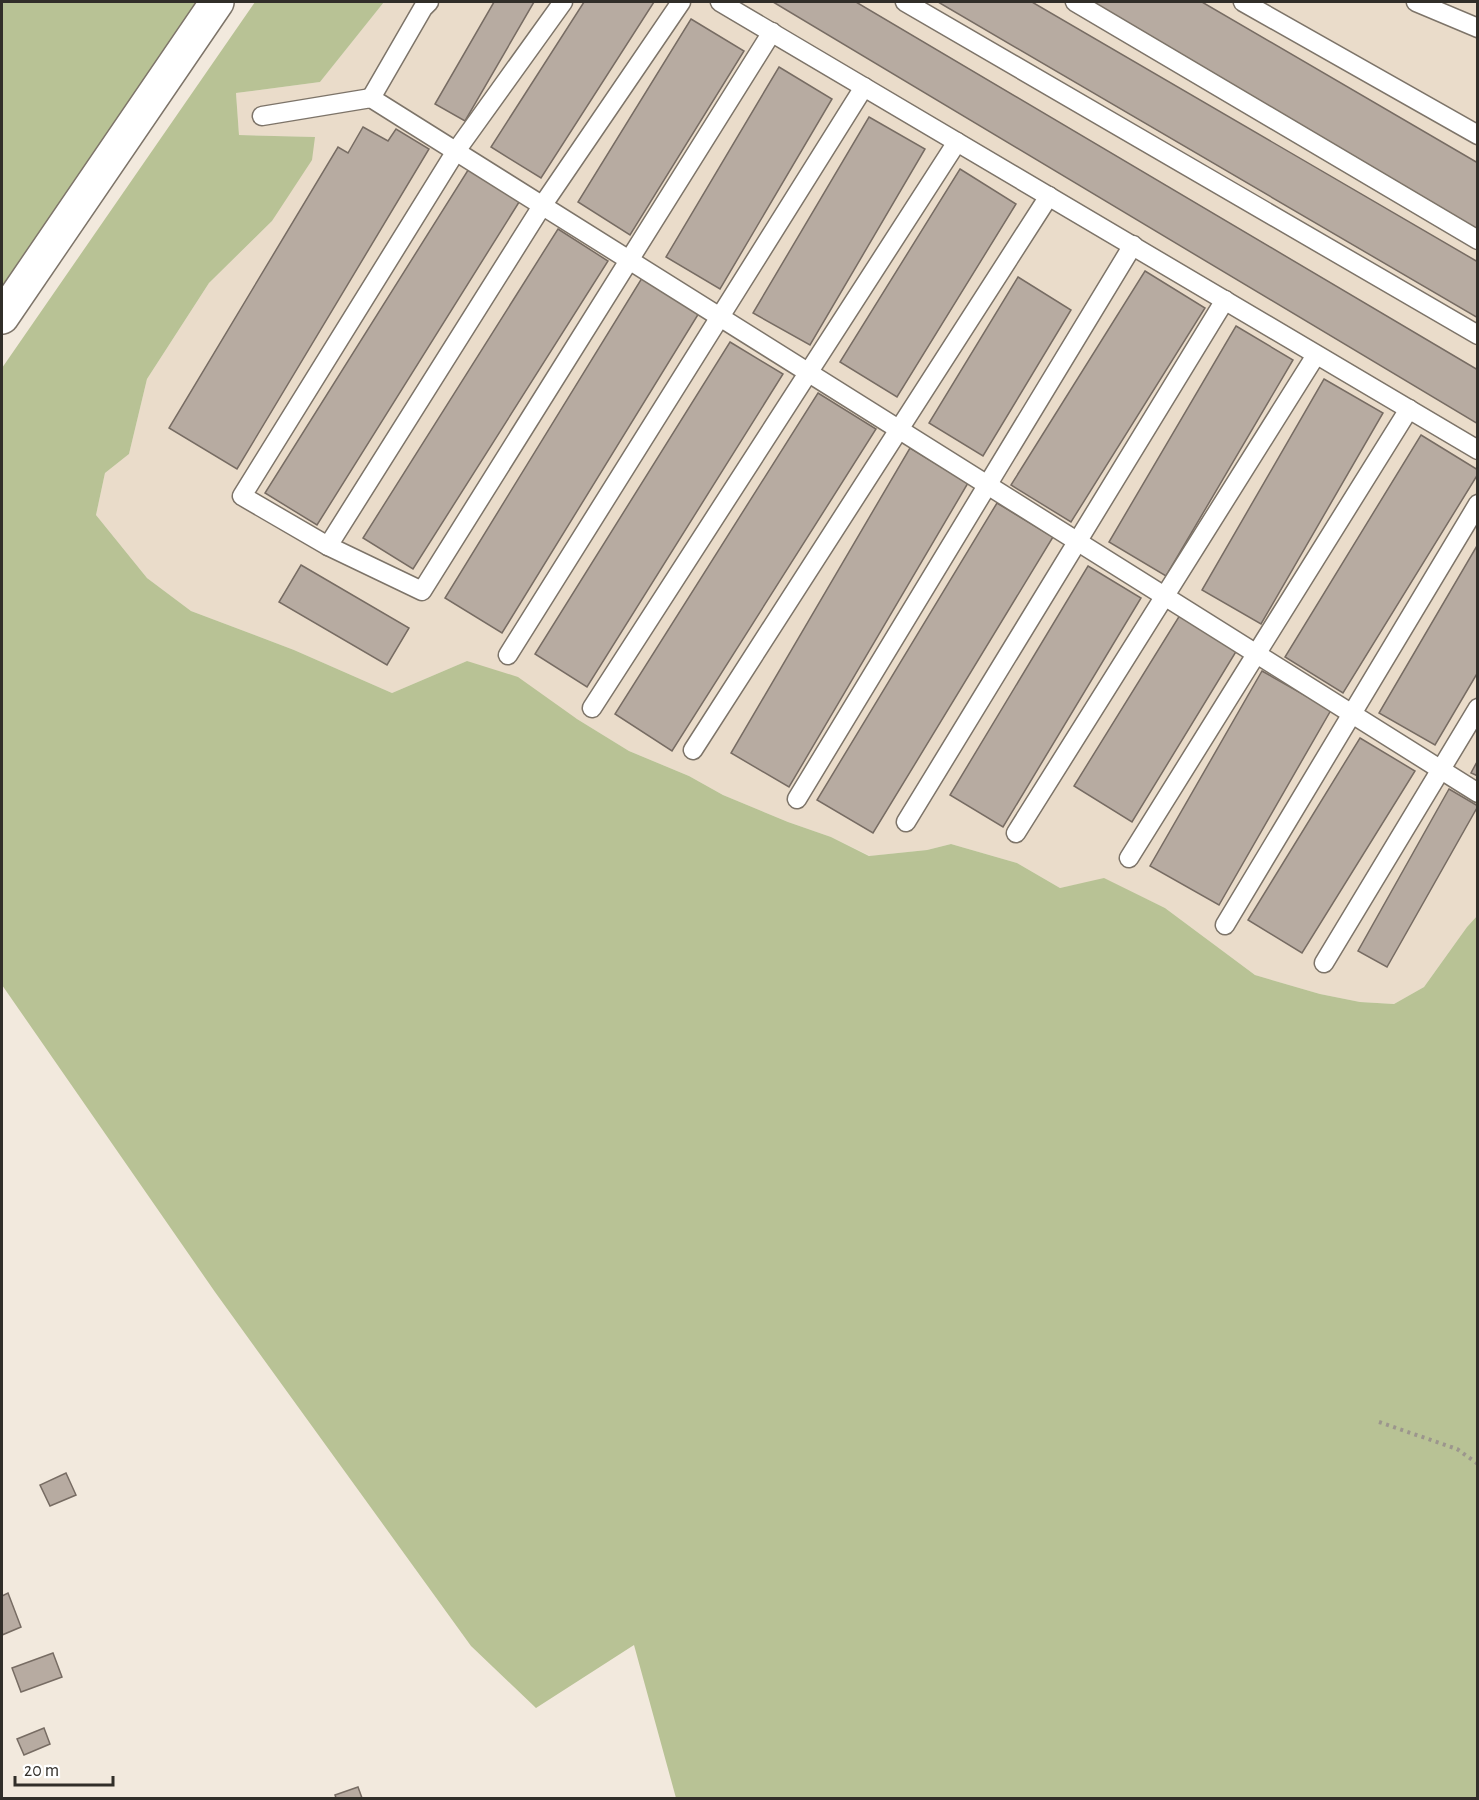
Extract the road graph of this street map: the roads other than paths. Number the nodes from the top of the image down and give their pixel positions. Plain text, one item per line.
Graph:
1 (218, 2) edge
2 (429, 2) edge
3 (563, 2) edge
4 (681, 2) edge
5 (720, 2) edge
6 (905, 2) edge
7 (1075, 2) edge
8 (1243, 2) edge
9 (1416, 2) edge
10 (1478, 28) edge
11 (772, 32) junction
12 (864, 87) junction
13 (371, 98) junction
14 (262, 116) dead end
15 (1478, 135) edge
16 (957, 142) junction
17 (456, 152) junction
18 (1049, 196) junction
19 (542, 206) junction
20 (1478, 240) edge
21 (1133, 246) junction
22 (629, 260) junction
23 (1225, 300) junction
24 (2, 317) edge
25 (720, 317) junction
26 (1478, 335) edge
27 (1316, 355) junction
28 (808, 373) junction
29 (1409, 409) junction
30 (899, 430) junction
31 (1478, 450) edge
32 (988, 485) junction
33 (1478, 504) edge
34 (1077, 542) junction
35 (328, 546) junction
36 (1165, 597) junction
37 (1256, 654) junction
38 (508, 655) dead end
39 (592, 708) dead end
40 (1478, 708) edge
41 (1352, 714) junction
42 (693, 750) dead end
43 (1440, 769) junction
44 (1478, 793) edge
45 (797, 799) dead end
46 (906, 822) dead end
47 (1016, 834) dead end
48 (1129, 858) dead end
49 (1225, 925) dead end
50 (1324, 963) dead end

1 - 24 main road
2 - 13 lane
3 - 17 lane
4 - 19 lane
5 - 11 lane
6 - 26 lane
7 - 20 lane
8 - 15 lane
9 - 10 lane
11 - 12 lane
11 - 22 lane
12 - 16 lane
12 - 25 lane
13 - 14 lane
13 - 17 lane
16 - 18 lane
16 - 28 lane
17 - 19 lane
17 - 35 lane
18 - 21 lane
18 - 30 lane
19 - 22 lane
19 - 35 lane
21 - 23 lane
21 - 32 lane
22 - 25 lane
22 - 35 lane
23 - 27 lane
23 - 34 lane
25 - 28 lane
25 - 38 lane
27 - 29 lane
27 - 36 lane
28 - 30 lane
28 - 39 lane
29 - 31 lane
29 - 37 lane
30 - 32 lane
30 - 42 lane
32 - 34 lane
32 - 45 lane
33 - 41 lane
34 - 36 lane
34 - 46 lane
36 - 37 lane
36 - 47 lane
37 - 41 lane
37 - 48 lane
40 - 43 lane
41 - 43 lane
41 - 49 lane
43 - 44 lane
43 - 50 lane

